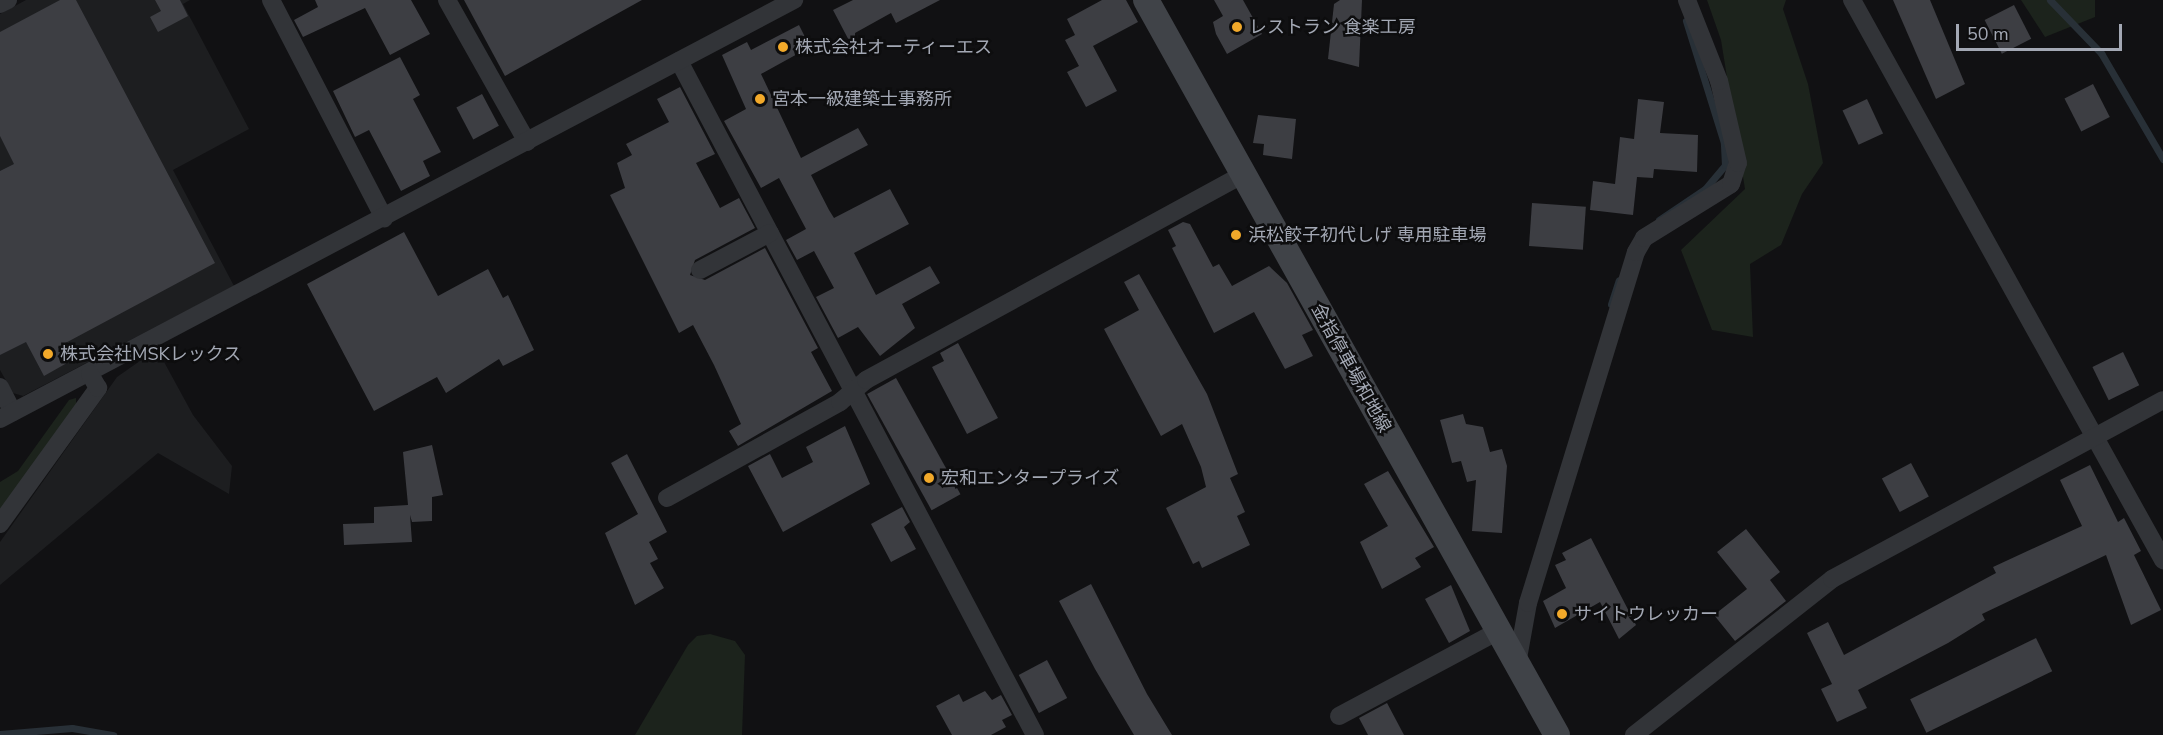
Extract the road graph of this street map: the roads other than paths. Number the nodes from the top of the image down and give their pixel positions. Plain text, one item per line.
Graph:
1 (8, 0) edge
2 (271, 0) edge
3 (447, 0) edge
4 (794, 0) edge
5 (1146, 0) edge
6 (1687, 0) edge
7 (1852, 0) edge
8 (0, 4) edge
9 (679, 61) junction
10 (527, 142) junction
11 (1244, 174) junction
12 (384, 218) junction
13 (770, 233) junction
14 (700, 270) dead end
15 (90, 374) junction
16 (0, 387) edge
17 (854, 390) junction
18 (2163, 400) edge
19 (7, 416) edge
20 (2095, 437) junction
21 (667, 498) dead end
22 (0, 524) edge
23 (2163, 560) edge
24 (1498, 631) junction
25 (1516, 664) junction
26 (1339, 716) dead end
27 (1035, 735) edge
28 (1557, 735) edge
29 (1634, 735) edge

1 - 8 street
2 - 12 street
3 - 10 street
4 - 9 street
5 - 11 main road, 金指停車場和地線
6 - 25 street
7 - 20 street
9 - 10 street
9 - 13 street
10 - 12 street
11 - 17 street
11 - 24 main road, 金指停車場和地線
12 - 15 street
13 - 14 street
13 - 17 street
15 - 19 street
15 - 22 street
16 - 19 street
17 - 21 street
17 - 27 street
18 - 20 street
20 - 23 street
20 - 29 street
24 - 25 main road, 金指停車場和地線
24 - 26 street
25 - 28 main road, 金指停車場和地線

